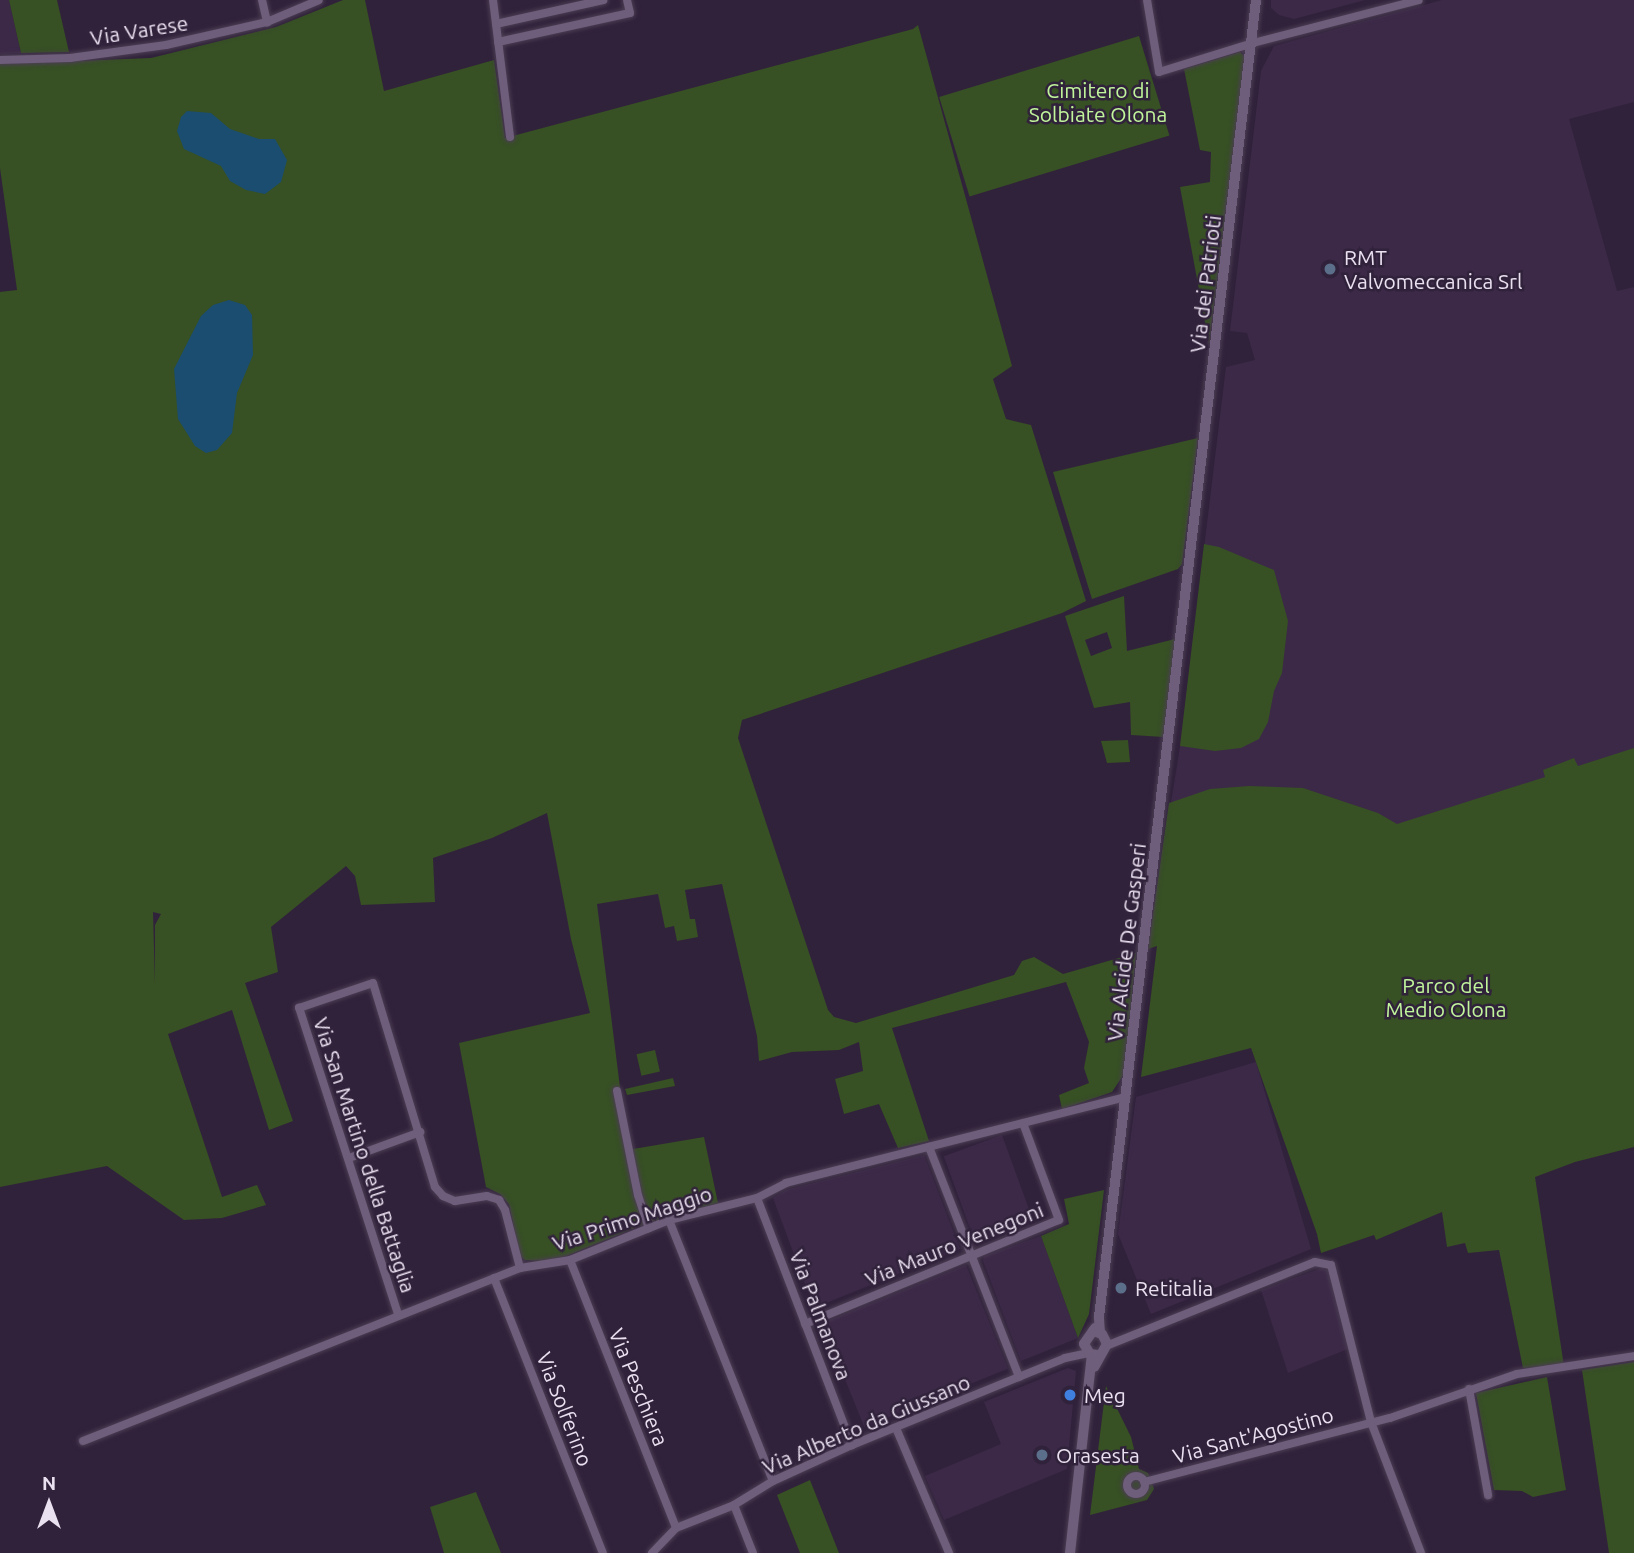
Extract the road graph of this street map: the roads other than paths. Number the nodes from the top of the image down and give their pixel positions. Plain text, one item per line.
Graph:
1 (262, 0) edge
2 (319, 0) edge
3 (493, 0) edge
4 (603, 0) edge
5 (627, 0) edge
6 (1147, 0) edge
7 (1256, 0) edge
8 (1419, 0) edge
9 (267, 22) junction
10 (496, 23) junction
11 (498, 42) junction
12 (1252, 43) junction
13 (0, 60) edge
14 (510, 137) dead end
15 (1190, 572) joint
16 (617, 1091) dead end
17 (1126, 1097) junction
18 (1023, 1123) junction
19 (420, 1132) junction
20 (929, 1147) junction
21 (349, 1158) junction
22 (757, 1198) junction
23 (669, 1220) junction
24 (649, 1228) junction
25 (972, 1256) junction
26 (570, 1260) junction
27 (520, 1268) junction
28 (494, 1278) junction
29 (398, 1314) junction
30 (805, 1324) junction
31 (1098, 1333) junction
32 (1128, 1335) junction
33 (1106, 1346) junction
34 (1091, 1352) junction
35 (1634, 1356) edge
36 (1018, 1377) junction
37 (1468, 1389) junction
38 (1371, 1422) junction
39 (895, 1429) junction
40 (83, 1441) dead end
41 (852, 1445) junction
42 (773, 1481) junction
43 (1144, 1482) dead end
44 (1488, 1495) dead end
45 (734, 1504) junction
46 (676, 1528) junction
47 (603, 1553) edge
48 (652, 1553) edge
49 (752, 1553) edge
50 (949, 1553) edge
51 (1070, 1553) edge
52 (1421, 1553) edge

1 - 9 street
2 - 9 street, Via Varese
3 - 10 street
4 - 10 street
5 - 11 street
6 - 12 street
7 - 12 street, Via dei Patrioti
8 - 12 street
9 - 13 street, Via Varese
10 - 11 street
11 - 14 street
12 - 15 street, Via dei Patrioti
15 - 17 street, Via Alcide De Gasperi
16 - 24 street
17 - 18 street, Via Primo Maggio
17 - 31 street, Via Alcide De Gasperi
18 - 20 street, Via Primo Maggio
18 - 25 street, Via Mauro Venegoni
19 - 21 street
19 - 21 street, Via San Martino della Battaglia
19 - 27 street
20 - 22 street, Via Primo Maggio
20 - 25 street
21 - 29 street, Via San Martino della Battaglia
22 - 23 street, Via Primo Maggio
22 - 30 street, Via Palmanova
23 - 24 street, Via Primo Maggio
23 - 42 street
24 - 26 street, Via Primo Maggio
25 - 30 street, Via Mauro Venegoni
25 - 36 street
26 - 27 street, Via Primo Maggio
26 - 46 street, Via Peschiera
27 - 28 street, Via Primo Maggio
28 - 29 street, Via Primo Maggio
28 - 47 street, Via Solferino
29 - 40 street, Via Primo Maggio
30 - 41 street, Via Palmanova
31 - 32 street
31 - 33 street
31 - 34 street, Via Alcide De Gasperi
32 - 33 street
32 - 38 street
33 - 34 street
34 - 36 street, Via Alberto da Giussano
34 - 51 street
35 - 37 street, Via Sant'Agostino
36 - 39 street, Via Alberto da Giussano
37 - 38 street, Via Sant'Agostino
37 - 44 street
38 - 43 street, Via Sant'Agostino
38 - 52 street
39 - 41 street, Via Alberto da Giussano
39 - 50 street
41 - 42 street, Via Alberto da Giussano
42 - 45 street, Via Alberto da Giussano
45 - 46 street, Via Alberto da Giussano
45 - 49 street
46 - 48 street, Via Alberto da Giussano

